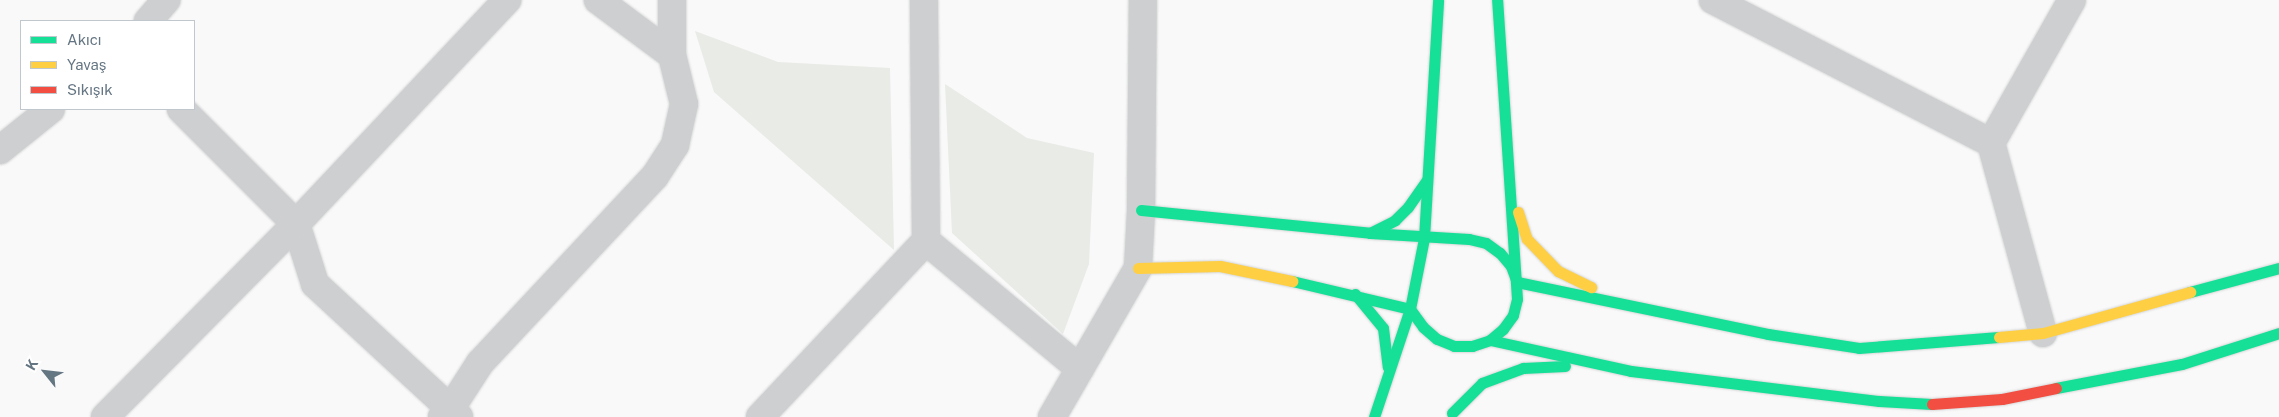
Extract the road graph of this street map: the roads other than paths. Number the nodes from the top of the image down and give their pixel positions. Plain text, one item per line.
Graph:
1 (166, 0) edge
2 (507, 0) edge
3 (598, 0) edge
4 (672, 0) edge
5 (924, 0) edge
6 (1143, 0) edge
7 (1438, 0) edge
8 (1497, 0) edge
9 (1713, 0) edge
10 (2072, 0) edge
11 (149, 20) edge
12 (672, 55) junction
13 (50, 110) edge
14 (182, 110) edge
15 (1991, 142) junction
16 (0, 150) edge
17 (1427, 180) junction
18 (1509, 186) junction
19 (1141, 210) junction
20 (296, 224) junction
21 (1370, 234) junction
22 (1424, 238) junction
23 (926, 241) junction
24 (1138, 268) junction
25 (2279, 268) edge
26 (1517, 282) junction
27 (1354, 294) junction
28 (1621, 302) junction
29 (1410, 309) junction
30 (2043, 333) junction
31 (2279, 333) edge
32 (1490, 340) junction
33 (1482, 356) dead end
34 (1606, 365) junction
35 (1080, 369) junction
36 (1390, 377) junction
37 (1469, 380) dead end
38 (1934, 411) edge
39 (451, 414) edge
40 (1451, 415) edge
41 (105, 417) edge
42 (760, 417) edge
43 (1052, 417) edge
44 (1374, 417) edge

1 - 11 street
2 - 20 street
3 - 12 street
4 - 12 street
5 - 23 street
6 - 19 street
7 - 17 street
8 - 18 street
9 - 15 street
10 - 15 street
12 - 39 street
13 - 16 street
14 - 20 street
15 - 30 street
17 - 21 street
17 - 22 street
18 - 26 street
18 - 28 street
19 - 21 street
19 - 24 street
20 - 39 street
20 - 41 street
21 - 22 street
22 - 26 street
22 - 29 street
23 - 35 street
23 - 42 street
24 - 27 street
24 - 35 street
25 - 30 street
26 - 28 street
26 - 32 street
27 - 29 street
27 - 36 street
28 - 30 street
29 - 32 street
29 - 36 street
31 - 38 street
32 - 33 street
32 - 34 street
34 - 38 street
34 - 40 street
35 - 43 street
36 - 44 street
37 - 40 street

